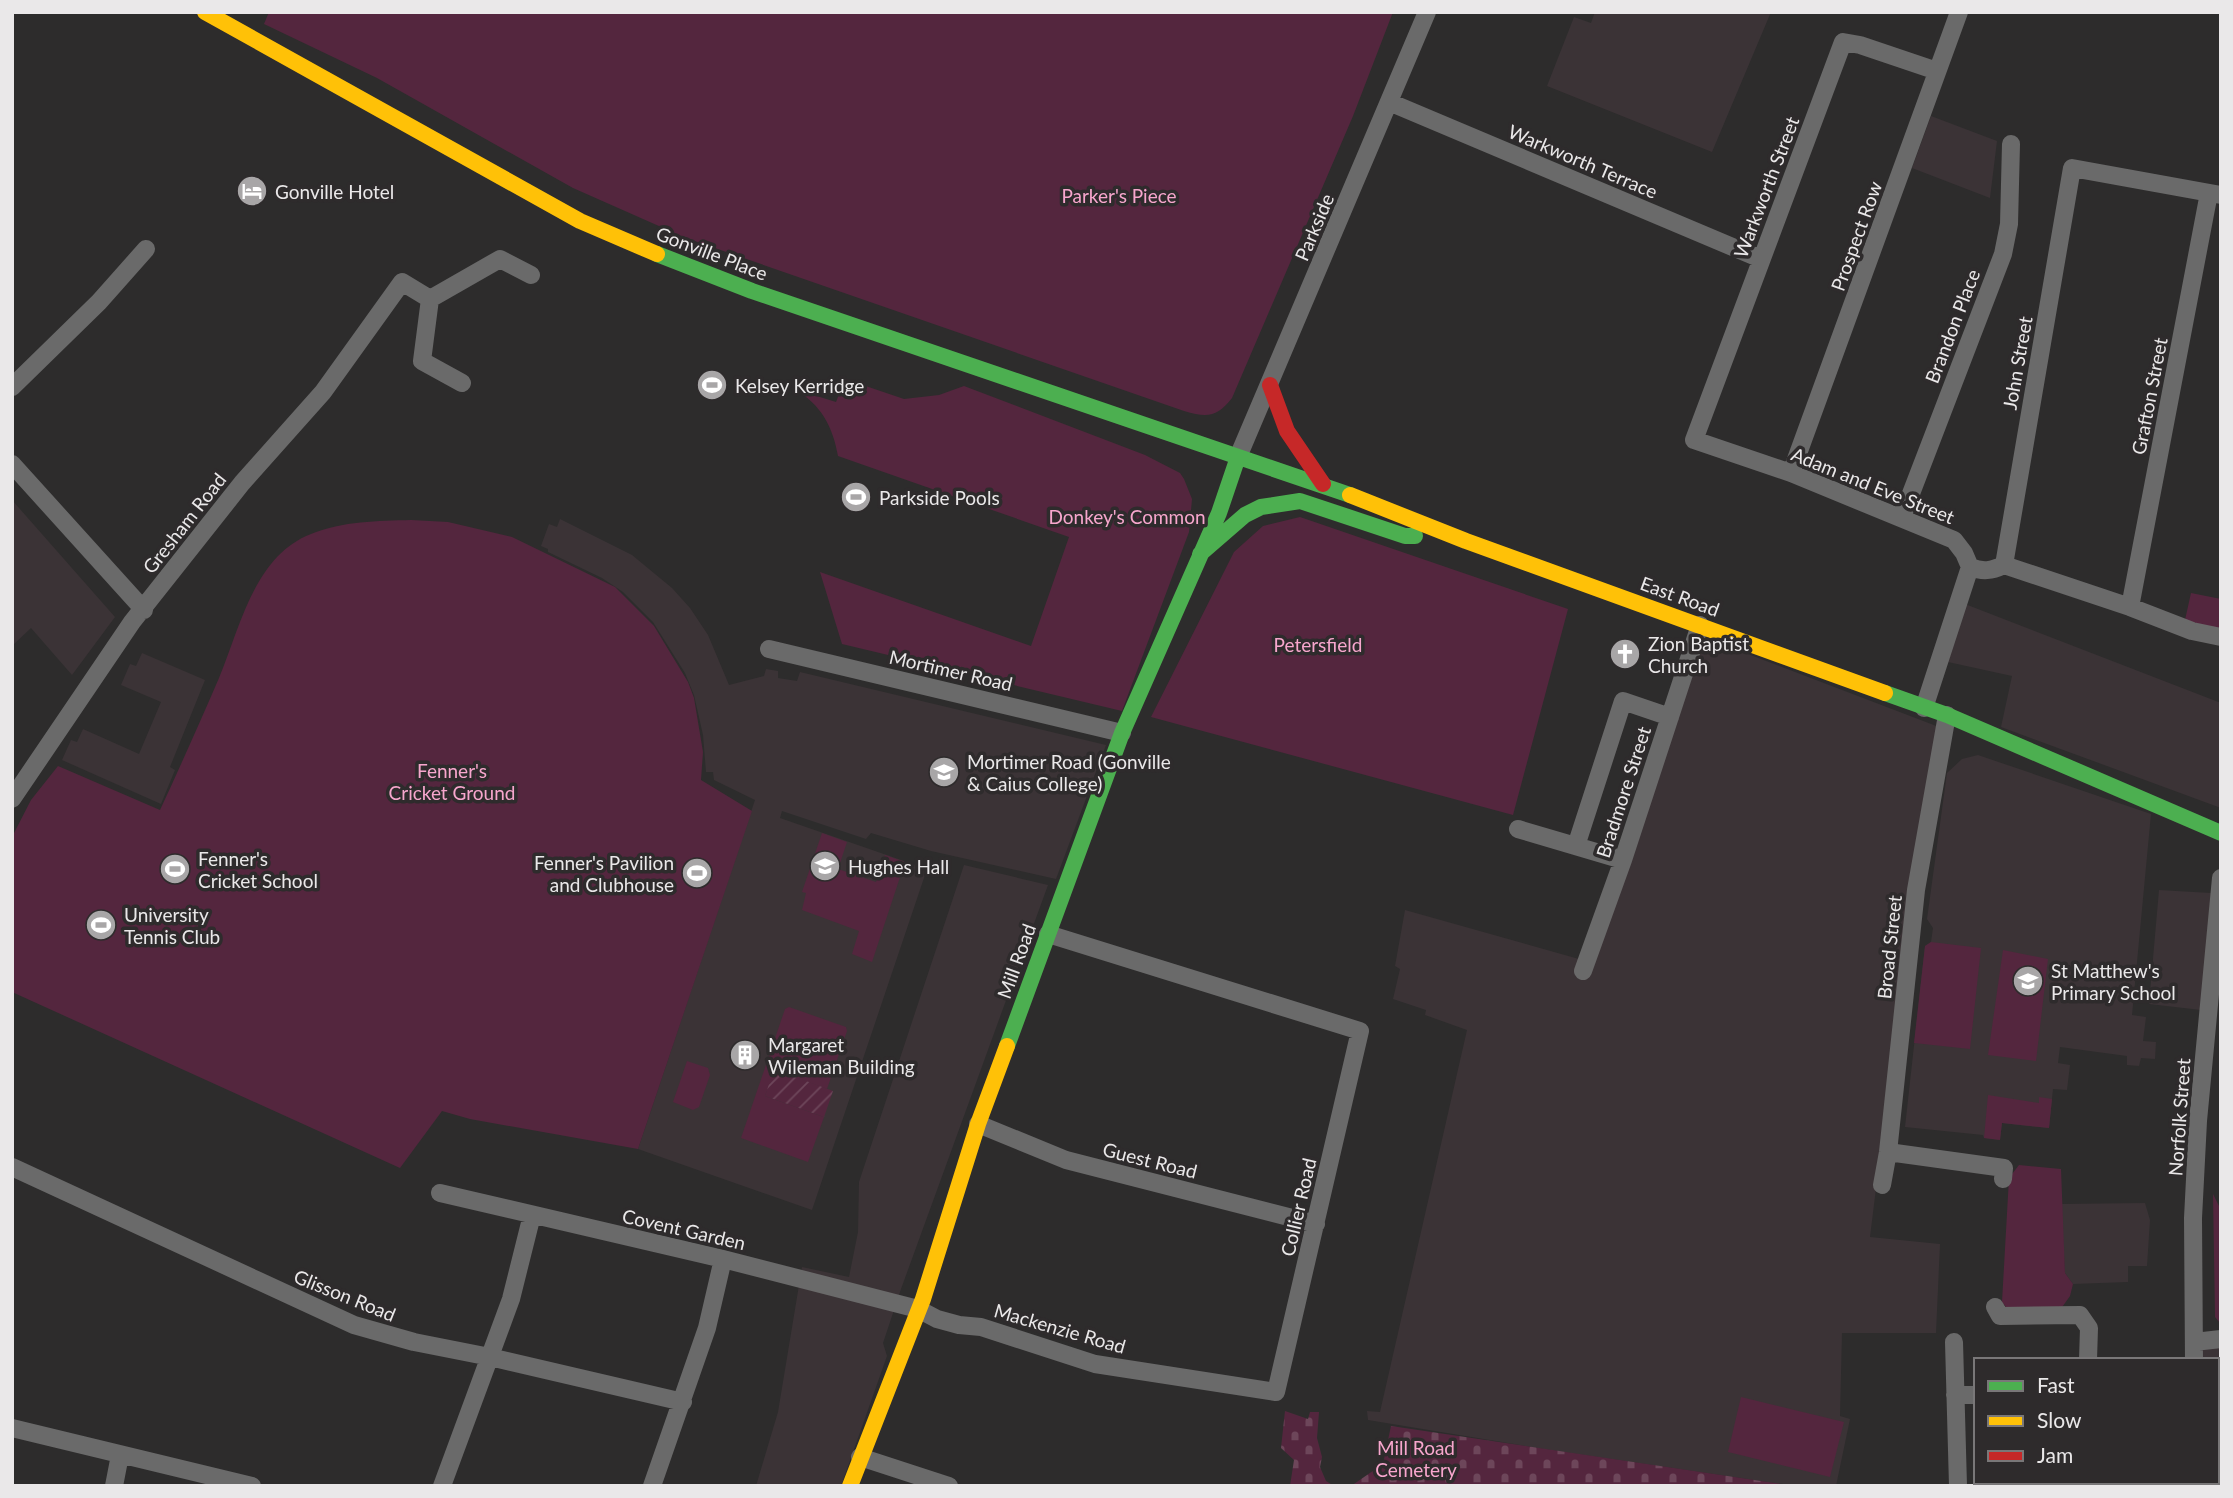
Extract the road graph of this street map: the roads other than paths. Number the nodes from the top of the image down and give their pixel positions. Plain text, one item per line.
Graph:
1 (205, 12) edge
2 (1427, 12) edge
3 (1959, 12) edge
4 (237, 19) edge
5 (1937, 71) junction
6 (1389, 102) junction
7 (2011, 144) dead end
8 (2215, 194) edge
9 (146, 249) dead end
10 (1761, 259) junction
11 (531, 275) dead end
12 (430, 299) junction
13 (462, 383) dead end
14 (1270, 385) junction
15 (12, 387) edge
16 (1694, 440) joint
17 (1238, 457) junction
18 (12, 464) edge
19 (1791, 473) junction
20 (1324, 484) junction
21 (1902, 517) junction
22 (1466, 541) junction
23 (1200, 554) junction
24 (2004, 565) junction
25 (1970, 567) junction
26 (2130, 607) junction
27 (144, 610) junction
28 (1700, 625) junction
29 (2221, 637) edge
30 (769, 649) dead end
31 (1924, 708) junction
32 (1947, 715) junction
33 (1670, 717) junction
34 (1122, 733) junction
35 (12, 799) edge
36 (1518, 829) dead end
37 (2221, 833) edge
38 (1576, 846) junction
39 (1623, 860) junction
40 (2219, 885) edge
41 (1048, 934) junction
42 (1583, 971) dead end
43 (978, 1124) junction
44 (1888, 1152) junction
45 (12, 1167) edge
46 (2003, 1179) dead end
47 (1882, 1185) dead end
48 (440, 1193) dead end
49 (532, 1215) junction
50 (1316, 1224) junction
51 (723, 1259) junction
52 (1995, 1307) dead end
53 (918, 1309) junction
54 (2221, 1339) edge
55 (1954, 1342) dead end
56 (2194, 1351) edge
57 (490, 1357) junction
58 (2088, 1358) edge
59 (1276, 1392) joint
60 (1955, 1395) junction
61 (1974, 1395) edge
62 (683, 1402) junction
63 (12, 1428) edge
64 (120, 1455) junction
65 (860, 1457) junction
66 (114, 1486) edge
67 (252, 1486) edge
68 (442, 1486) edge
69 (652, 1486) edge
70 (850, 1486) edge
71 (949, 1486) edge
72 (1958, 1486) edge

1 - 4 main road, Gonville Place
2 - 6 street, Parkside
3 - 5 street, Prospect Row
4 - 17 main road, Gonville Place
5 - 10 street, Warkworth Street
5 - 19 street, Prospect Row
6 - 10 street, Warkworth Terrace
6 - 14 street, Parkside
7 - 21 street, Brandon Place
8 - 24 street, John Street
8 - 26 street, Grafton Street
9 - 15 street
10 - 16 street, Warkworth Street
11 - 12 street
12 - 13 street
12 - 27 street, Gresham Road
14 - 17 street, Parkside
14 - 20 main road
16 - 19 street, Adam and Eve Street
17 - 20 main road, East Road
17 - 23 main road, Mill Road
18 - 27 street
19 - 21 street, Adam and Eve Street
20 - 22 main road, East Road
21 - 25 street, Adam and Eve Street
22 - 23 main road
22 - 28 main road, East Road
23 - 34 main road, Mill Road
24 - 25 street
24 - 26 street
25 - 31 street
26 - 29 street
27 - 35 street, Gresham Road
28 - 31 main road, East Road
28 - 33 street, Bradmore Street
30 - 34 street, Mortimer Road
31 - 32 main road, East Road
32 - 37 main road, East Road
32 - 44 street, Broad Street
33 - 38 street
33 - 39 street, Bradmore Street
34 - 41 main road, Mill Road
36 - 38 street
38 - 39 street
39 - 42 street, Bradmore Street
40 - 56 street, Norfolk Street
41 - 43 main road, Mill Road
41 - 50 street, Collier Road
43 - 50 street, Guest Road
43 - 53 main road, Mill Road
44 - 46 street
44 - 47 street, Broad Street
45 - 57 street, Glisson Road
48 - 49 street, Covent Garden
49 - 51 street, Covent Garden
49 - 57 street
50 - 59 street, Collier Road
51 - 53 street, Covent Garden
51 - 62 street
52 - 58 street
53 - 59 street, Mackenzie Road
53 - 65 main road, Mill Road
54 - 56 street
55 - 60 street
57 - 62 street, Glisson Road
57 - 68 street
60 - 61 street
60 - 72 street
62 - 69 street
63 - 64 street
64 - 66 street
64 - 67 street
65 - 70 main road, Mill Road
65 - 71 street

